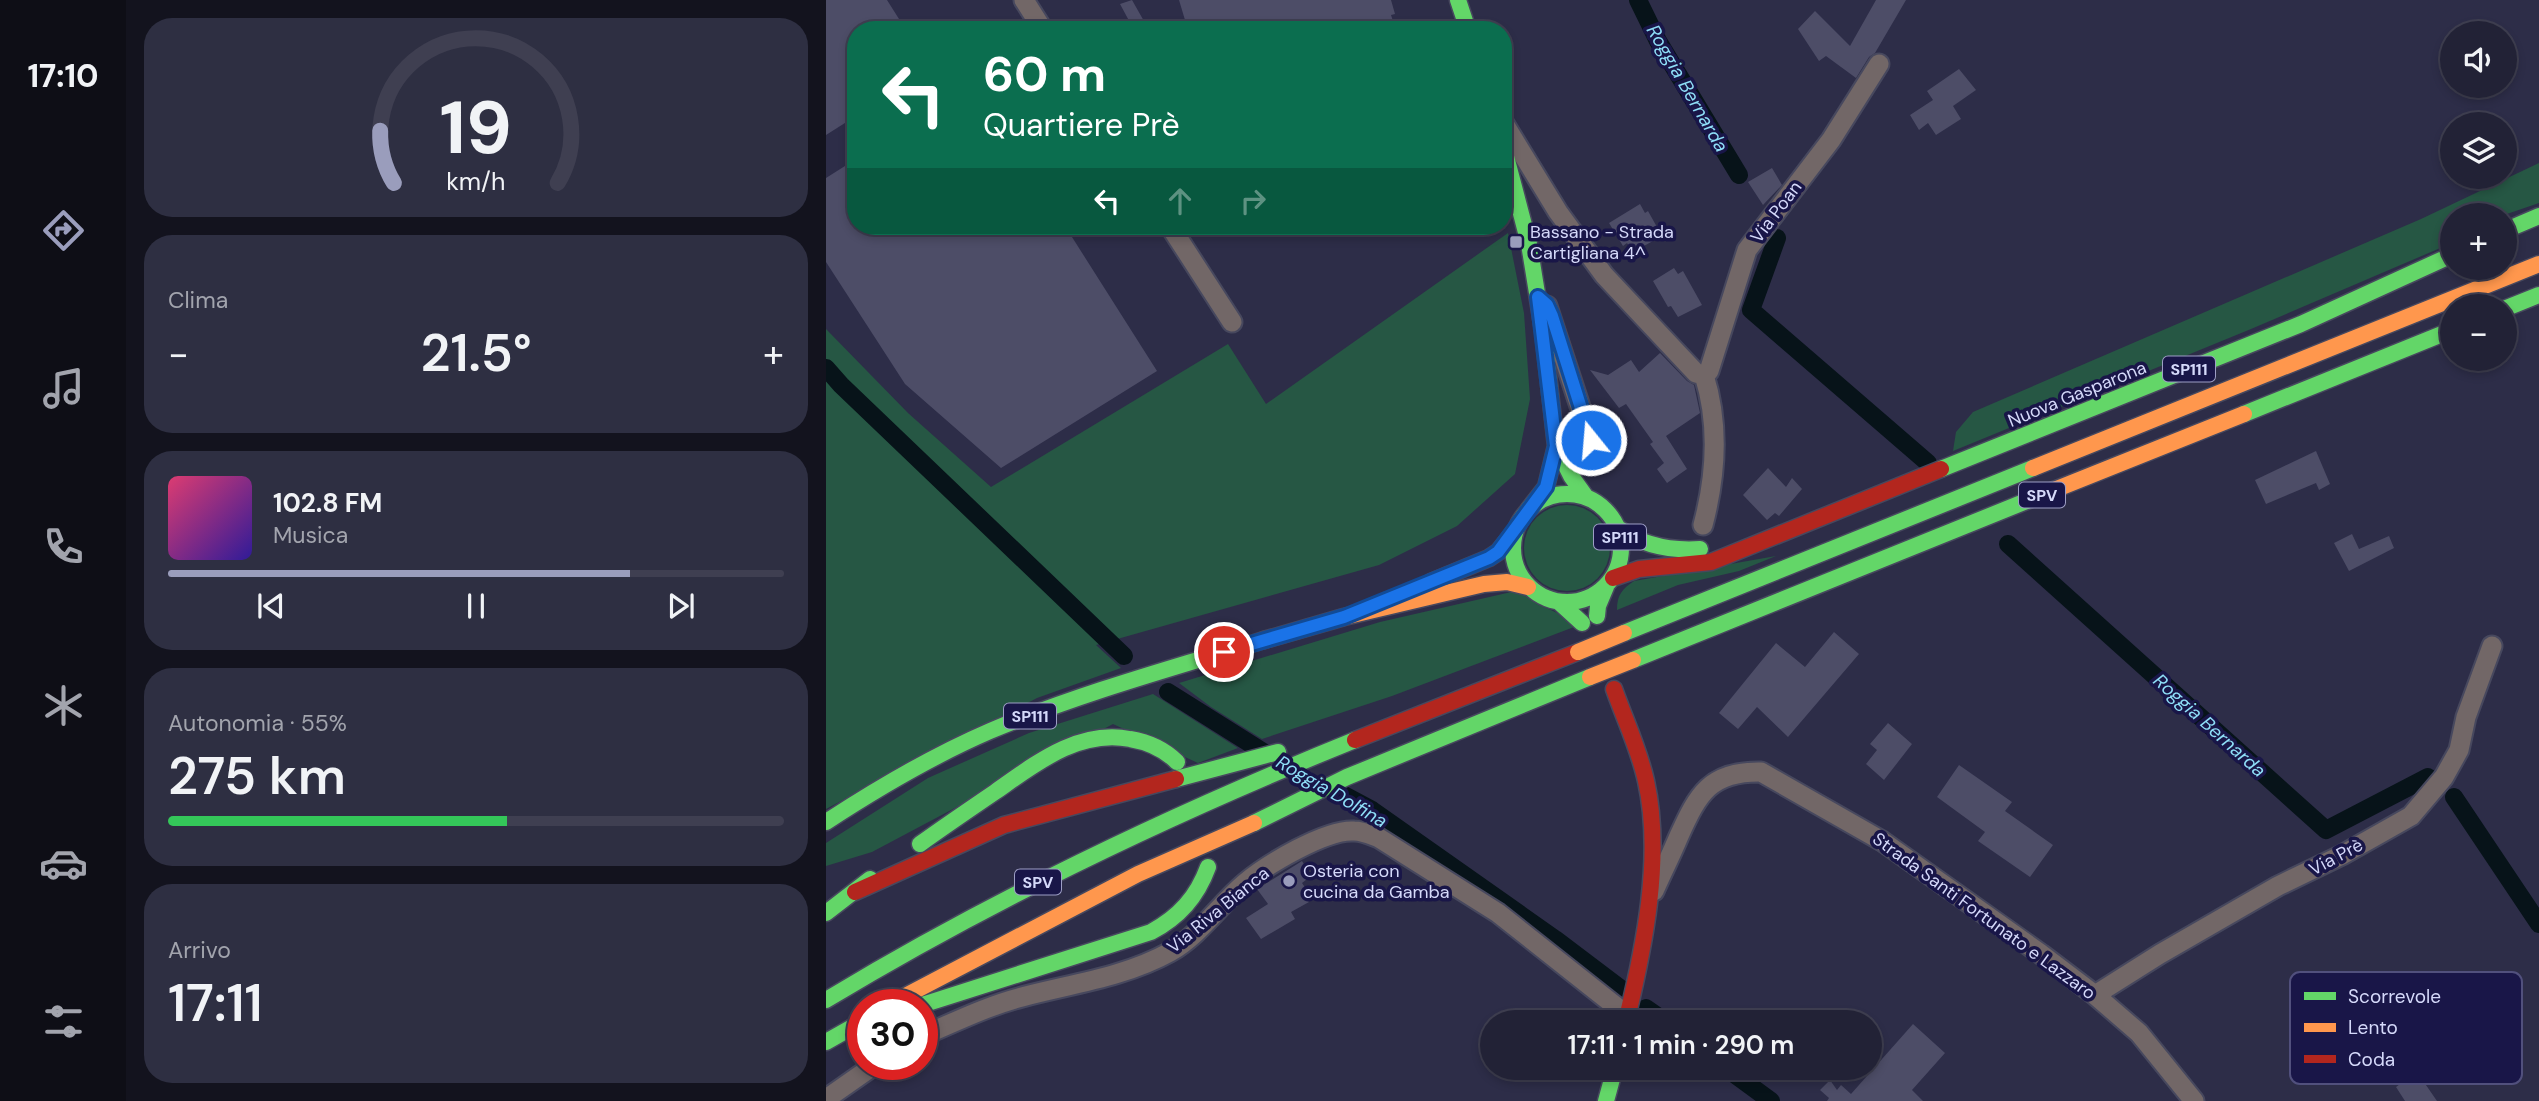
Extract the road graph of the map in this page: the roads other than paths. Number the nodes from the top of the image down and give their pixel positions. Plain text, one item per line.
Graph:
1 (1024, 0) edge
2 (1458, 0) edge
3 (1037, 21) edge
4 (1465, 21) edge
5 (1879, 64) dead end
6 (1512, 137) edge
7 (1512, 179) edge
8 (2539, 216) edge
9 (2517, 225) edge
10 (1176, 235) edge
11 (2440, 260) edge
12 (2539, 264) edge
13 (2539, 295) edge
14 (1538, 297) junction
15 (2517, 304) edge
16 (1232, 322) dead end
17 (2440, 335) edge
18 (1704, 375) junction
19 (1556, 446) junction
20 (1615, 446) dead end
21 (1586, 497) junction
22 (1528, 510) junction
23 (1703, 524) dead end
24 (1618, 528) junction
25 (1515, 531) junction
26 (1752, 544) junction
27 (1609, 583) junction
28 (1528, 587) junction
29 (1559, 602) junction
30 (1344, 617) junction
31 (1621, 628) junction
32 (2493, 646) dead end
33 (1614, 690) dead end
34 (1177, 762) dead end
35 (826, 822) edge
36 (1651, 823) junction
37 (1685, 823) junction
38 (1208, 867) dead end
39 (855, 892) junction
40 (1650, 901) junction
41 (828, 911) edge
42 (918, 989) edge
43 (2095, 995) junction
44 (826, 1000) edge
45 (938, 1000) edge
46 (1616, 1010) edge
47 (1629, 1010) edge
48 (938, 1029) edge
49 (847, 1031) edge
50 (847, 1041) edge
51 (826, 1044) edge
52 (853, 1080) edge
53 (1612, 1080) edge
54 (826, 1099) edge
55 (1606, 1101) edge
56 (2194, 1101) edge

1 - 3 street
2 - 4 main road
5 - 18 street, Via Poan
6 - 18 street
7 - 14 main road
8 - 9 main road
10 - 16 street
11 - 26 main road, Nuova Gasparona / SP111
12 - 31 main road, SPV
13 - 15 main road
14 - 19 main road
14 - 20 street
17 - 42 main road, SPV, bridge
18 - 23 street
19 - 21 main road, Nuova Gasparona
19 - 22 main road
21 - 22 main road
21 - 24 main road, Nuova Gasparona / SP111
22 - 25 main road, SP111
24 - 26 main road, Nuova Gasparona / SP111
24 - 27 main road, SP111
25 - 28 main road
25 - 30 main road, SP111
26 - 27 main road, Nuova Gasparona / SP111
27 - 29 main road, Nuova Gasparona / SP111
27 - 29 main road
28 - 29 main road, SP111
28 - 30 main road, SP111
30 - 35 main road, SP111
31 - 39 main road
31 - 44 main road, SPV, bridge
32 - 43 street, Via Prè
33 - 36 main road
34 - 39 main road
36 - 37 street
36 - 40 main road
37 - 40 street, Strada Santi Fortunato e Lazzaro
37 - 43 street, Strada Santi Fortunato e Lazzaro
38 - 45 main road
39 - 41 main road
40 - 47 main road
43 - 56 street, Strada Santi Fortunato e Lazzaro
46 - 48 street, Via Riva Bianca
49 - 51 main road
50 - 51 main road
52 - 54 street
53 - 55 main road

